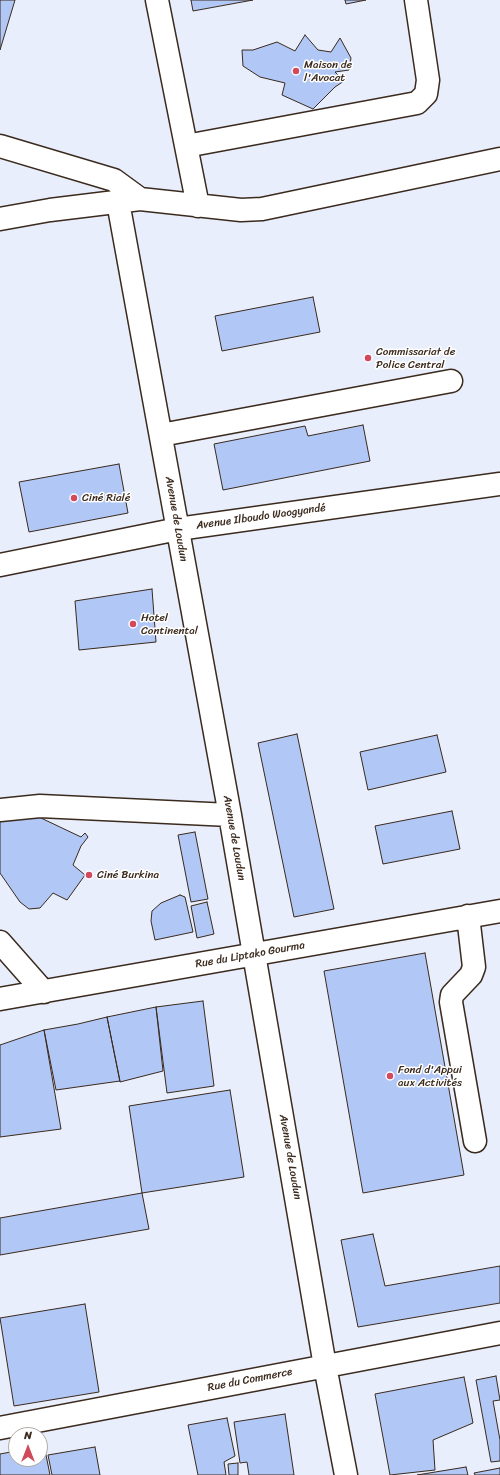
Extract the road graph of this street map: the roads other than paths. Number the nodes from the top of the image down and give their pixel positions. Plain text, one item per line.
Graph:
1 (157, 0) edge
2 (416, 0) edge
3 (0, 146) edge
4 (186, 146) junction
5 (500, 159) edge
6 (140, 199) junction
7 (118, 202) junction
8 (198, 206) junction
9 (0, 219) edge
10 (451, 381) dead end
11 (161, 435) junction
12 (500, 484) edge
13 (178, 529) junction
14 (0, 565) edge
15 (0, 810) edge
16 (230, 814) junction
17 (500, 911) edge
18 (468, 916) junction
19 (0, 942) edge
20 (255, 954) junction
21 (44, 992) junction
22 (0, 999) edge
23 (475, 1141) dead end
24 (500, 1333) edge
25 (325, 1366) junction
26 (0, 1428) edge
27 (346, 1475) edge

1 - 4 street
2 - 4 street
3 - 6 street
4 - 8 street
5 - 8 street
6 - 7 street
6 - 8 street
7 - 9 street
7 - 11 street, Avenue de Loudun
10 - 11 street
11 - 13 street, Avenue de Loudun
12 - 13 street, Avenue Ilboudo Waogyandé
13 - 14 street, Avenue Ilboudo Waogyandé
13 - 16 street, Avenue de Loudun
15 - 16 street
16 - 20 street, Avenue de Loudun
17 - 18 street, Rue du Liptako Gourma
18 - 20 street, Rue du Liptako Gourma
18 - 23 street
19 - 21 street
20 - 21 street, Rue du Liptako Gourma
20 - 25 street, Avenue de Loudun
21 - 22 street, Rue du Liptako Gourma
24 - 25 street, Rue du Commerce
25 - 26 street, Rue du Commerce
25 - 27 street, Avenue de Loudun

